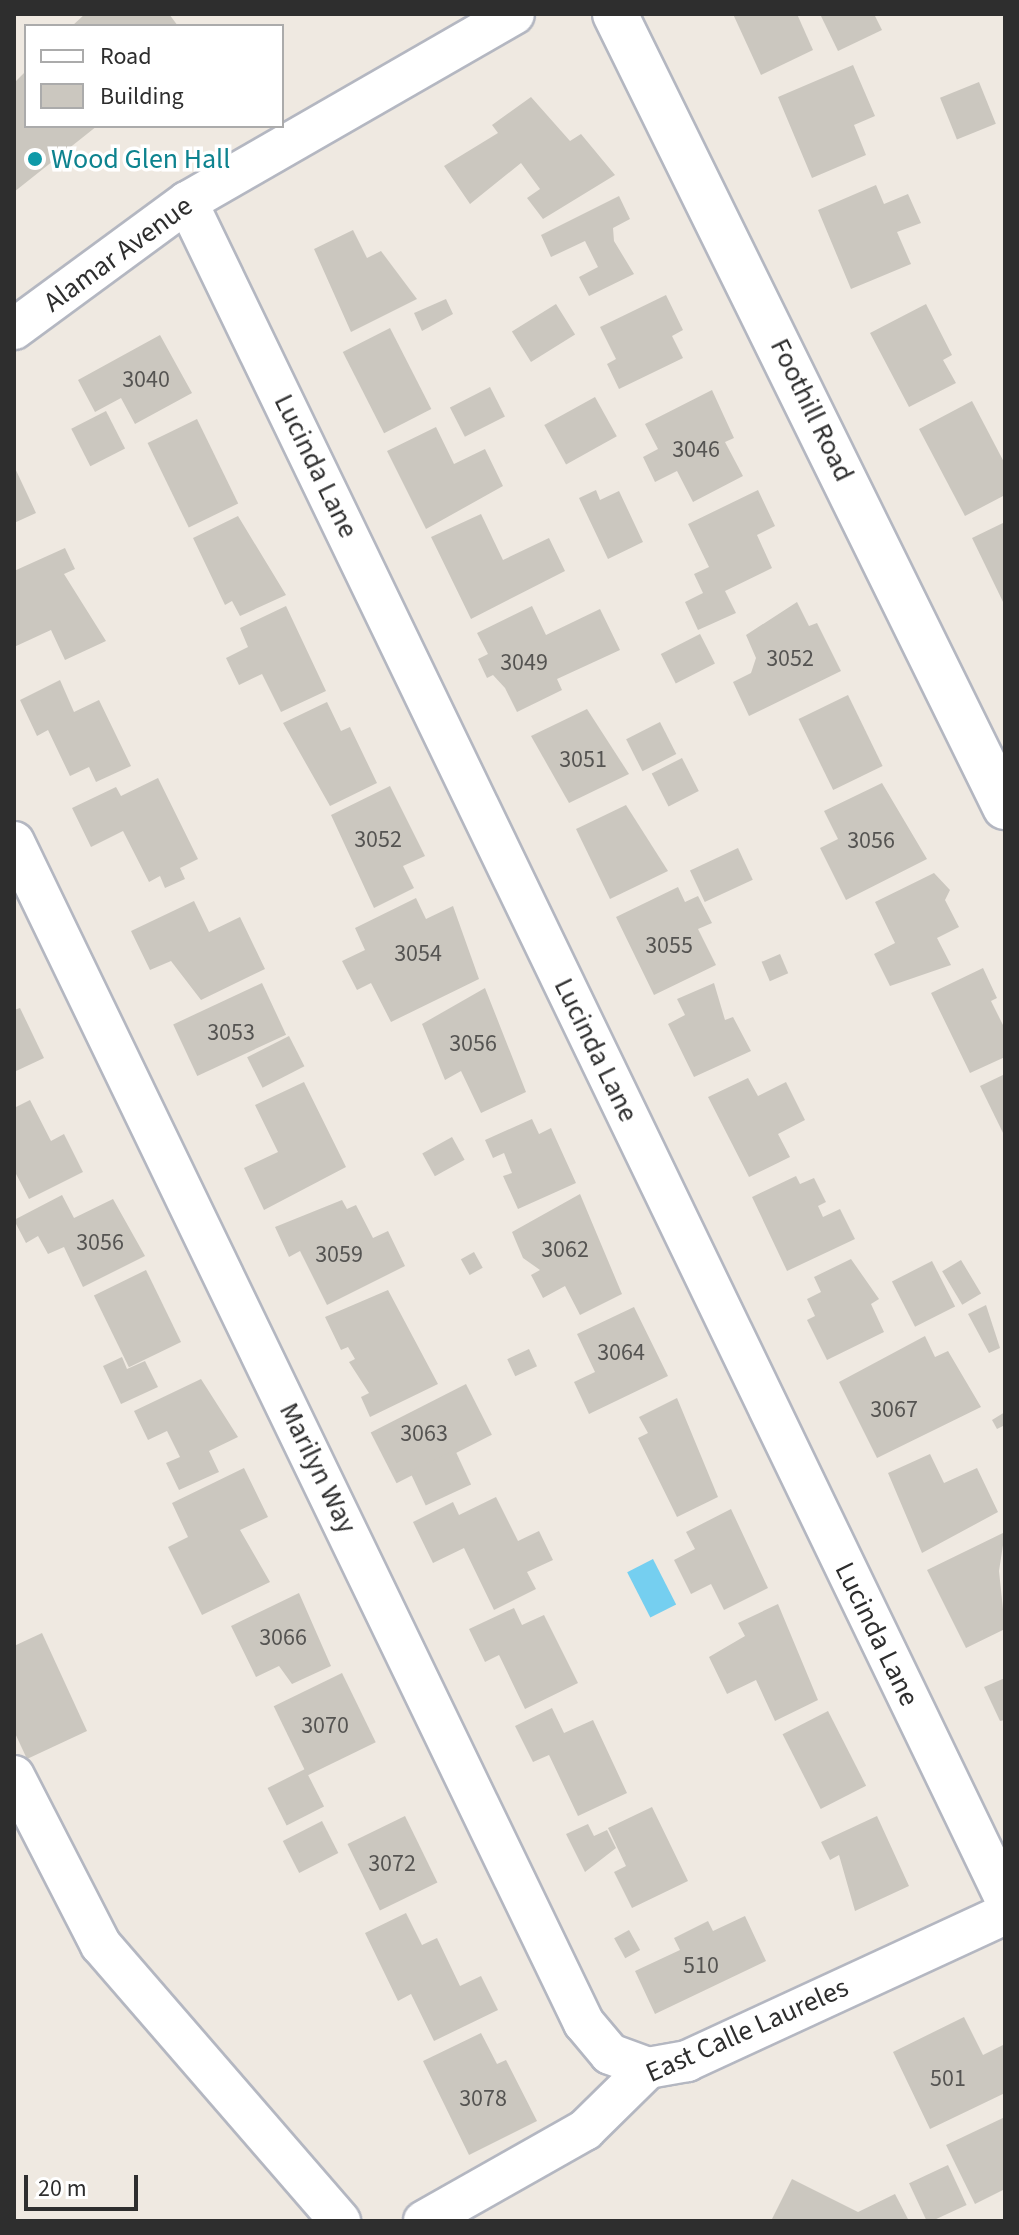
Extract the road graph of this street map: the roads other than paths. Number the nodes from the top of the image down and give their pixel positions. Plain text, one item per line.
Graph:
1 (514, 14) edge
2 (615, 14) edge
3 (187, 202) junction
4 (14, 329) edge
5 (1005, 807) edge
6 (14, 842) edge
7 (14, 1776) edge
8 (1005, 1898) edge
9 (1005, 1914) edge
10 (648, 2068) junction
11 (340, 2221) edge
12 (424, 2221) edge

1 - 3 street, Alamar Avenue
2 - 5 main road, Foothill Road
3 - 4 street, Alamar Avenue
3 - 8 street, Lucinda Lane
6 - 10 street, Marilyn Way
7 - 11 street
9 - 10 street, East Calle Laureles
10 - 12 street, East Calle Laureles

